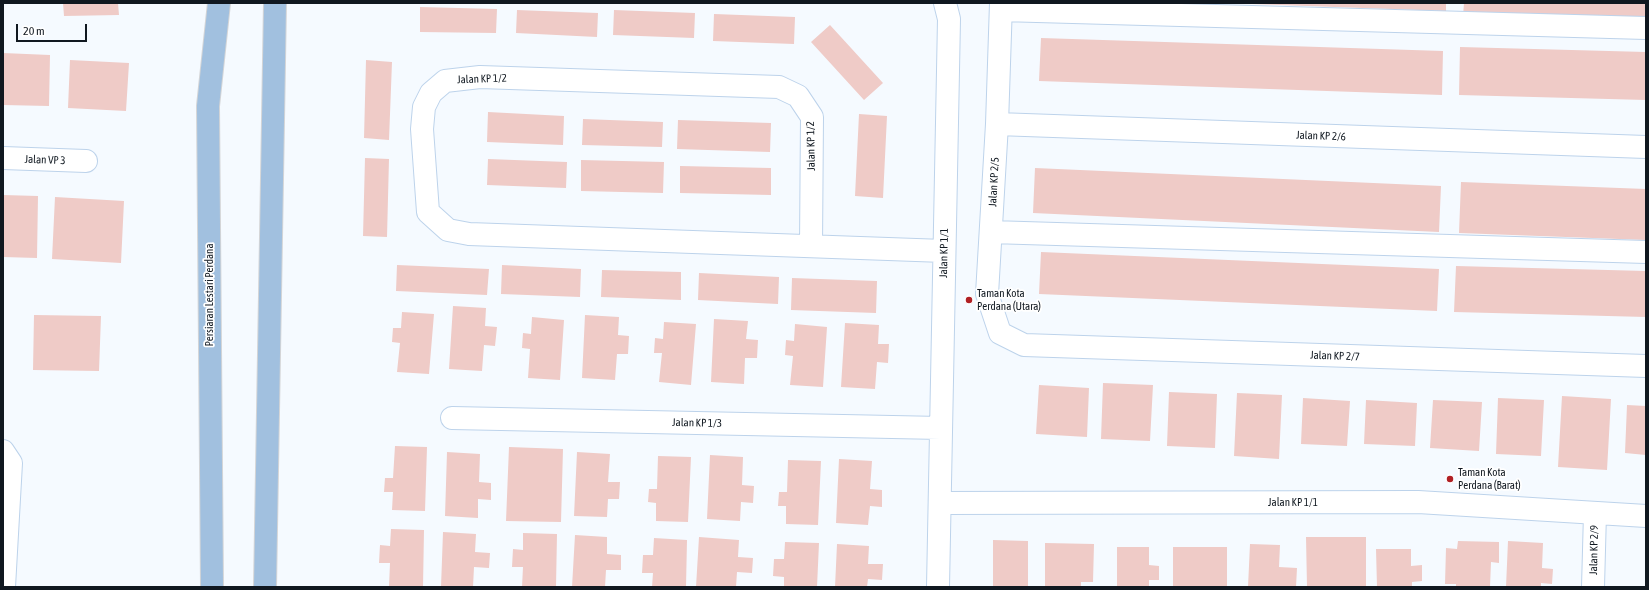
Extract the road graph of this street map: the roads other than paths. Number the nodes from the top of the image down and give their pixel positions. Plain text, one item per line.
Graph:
1 (219, 3) edge
2 (275, 3) edge
3 (945, 3) edge
4 (1001, 6) edge
5 (1646, 28) edge
6 (997, 124) junction
7 (1646, 147) edge
8 (3, 158) edge
9 (86, 161) dead end
10 (991, 232) junction
11 (811, 246) junction
12 (944, 251) junction
13 (1646, 252) edge
14 (1024, 345) joint
15 (1646, 366) edge
16 (452, 418) dead end
17 (941, 428) junction
18 (3, 451) edge
19 (940, 503) junction
20 (1595, 513) junction
21 (1646, 516) edge
22 (4, 587) edge
23 (212, 587) edge
24 (265, 587) edge
25 (938, 587) edge
26 (1593, 587) edge

1 - 23 main road, Persiaran Lestari Perdana
2 - 24 main road
3 - 12 street, Jalan KP 1/1
4 - 5 street
4 - 6 street, Jalan KP 2/5
6 - 7 street, Jalan KP 2/6
6 - 10 street, Jalan KP 2/5
8 - 9 street, Jalan VP 3
10 - 13 street
10 - 14 street, Jalan KP 2/5
11 - 11 street, Jalan KP 1/2
11 - 12 street, Jalan KP 1/2
12 - 17 street, Jalan KP 1/1
14 - 15 street, Jalan KP 2/7
16 - 17 street, Jalan KP 1/3
17 - 19 street, Jalan KP 1/1
18 - 22 street
19 - 20 street, Jalan KP 1/1
19 - 25 street, Jalan KP 1/1
20 - 21 street, Jalan KP 1/1
20 - 26 street, Jalan KP 2/9

